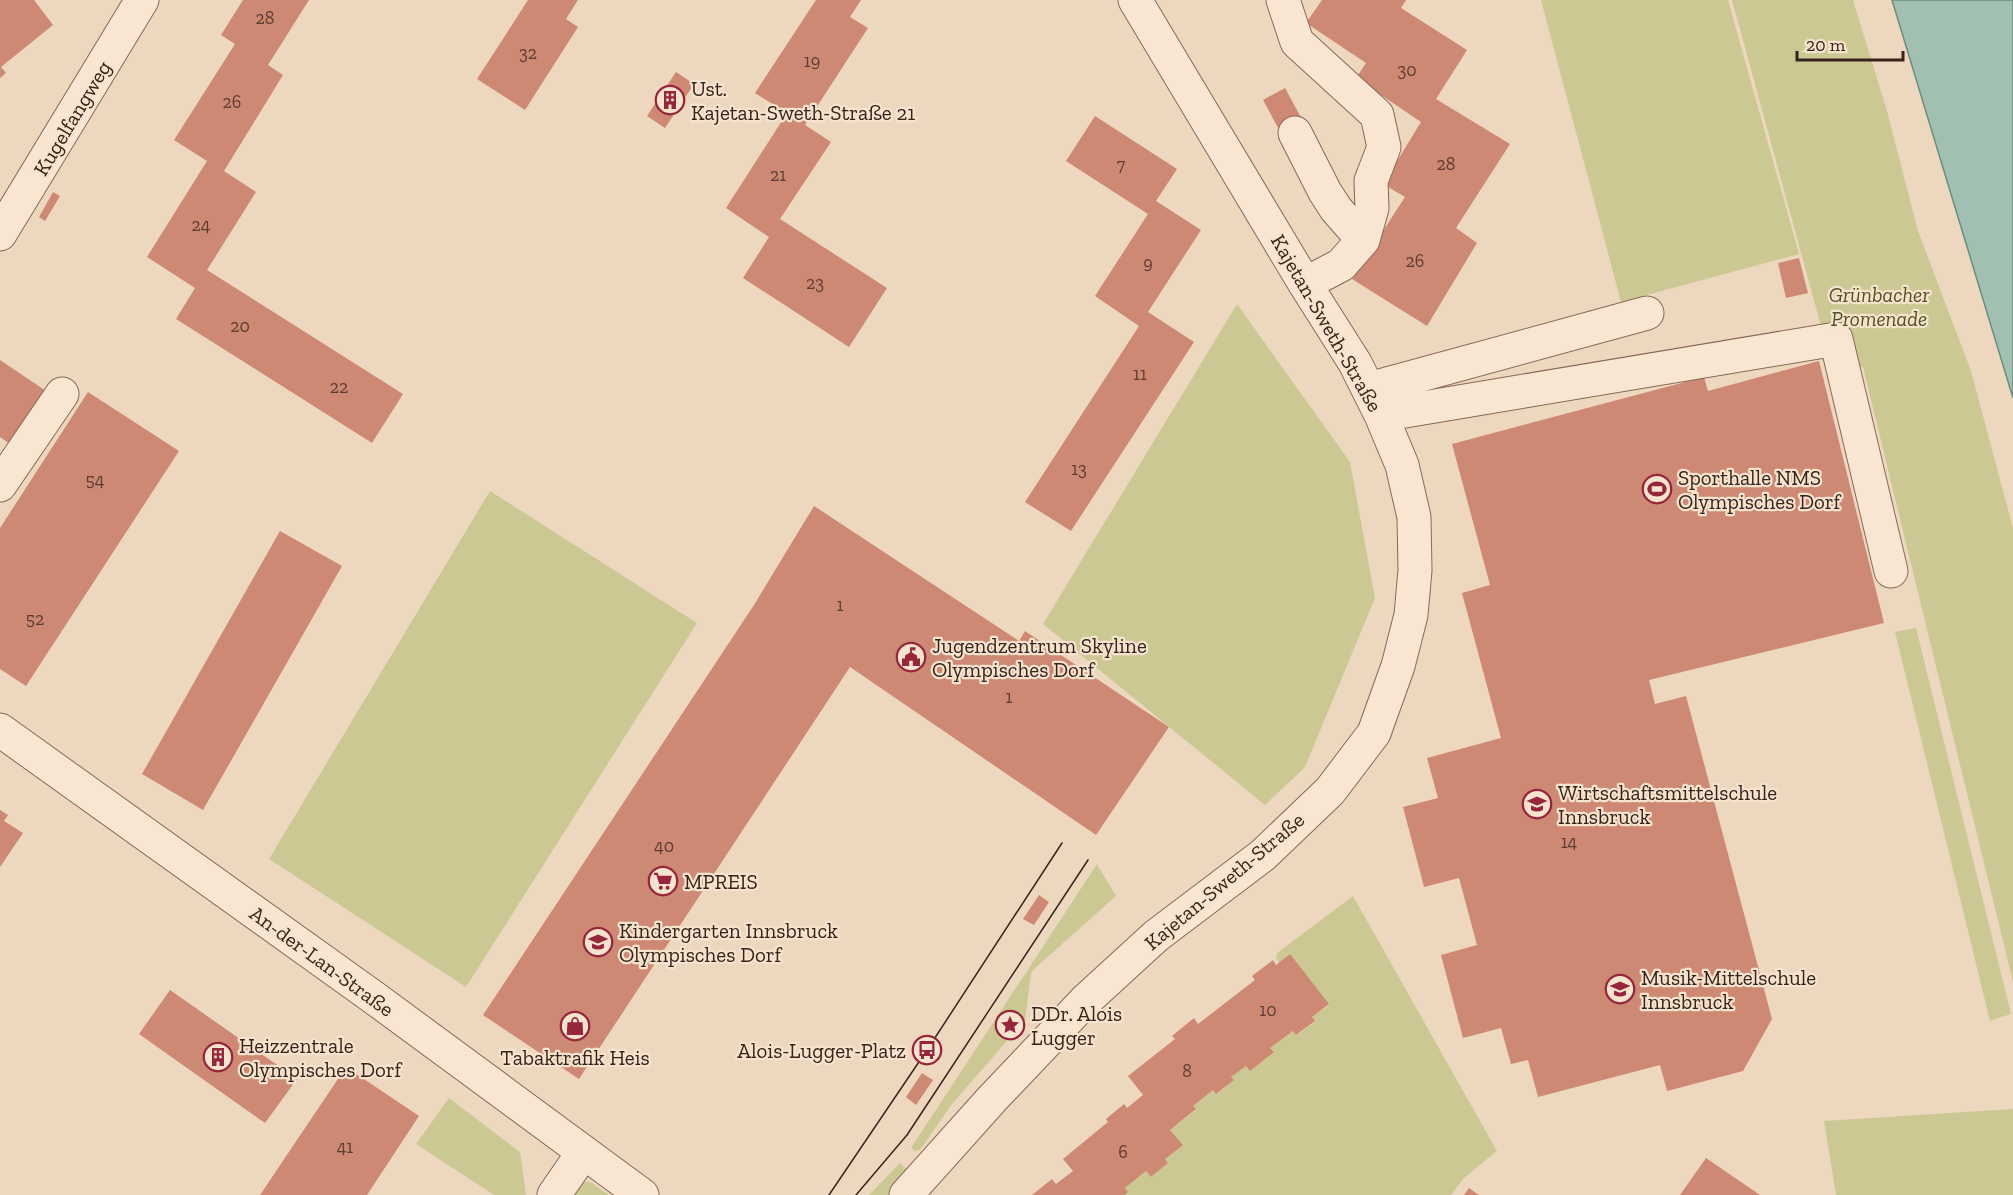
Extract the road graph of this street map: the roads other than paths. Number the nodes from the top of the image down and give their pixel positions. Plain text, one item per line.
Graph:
1 (142, 0) edge
2 (1135, 0) edge
3 (1283, 0) edge
4 (1295, 133) dead end
5 (0, 234) edge
6 (1363, 240) junction
7 (1305, 284) junction
8 (1647, 313) dead end
9 (62, 394) dead end
10 (1375, 402) junction
11 (0, 485) edge
12 (1891, 571) dead end
13 (0, 730) edge
14 (583, 1153) junction
15 (554, 1195) edge
16 (642, 1195) edge
17 (906, 1195) edge

1 - 5 street, Kugelfangweg
2 - 7 street, Kajetan-Sweth-Straße
3 - 6 street
4 - 6 street
6 - 7 street
7 - 10 street, Kajetan-Sweth-Straße
8 - 10 street
9 - 11 street
10 - 12 street
10 - 17 street, Kajetan-Sweth-Straße
13 - 14 street, An-der-Lan-Straße
14 - 15 street
14 - 16 street, An-der-Lan-Straße

